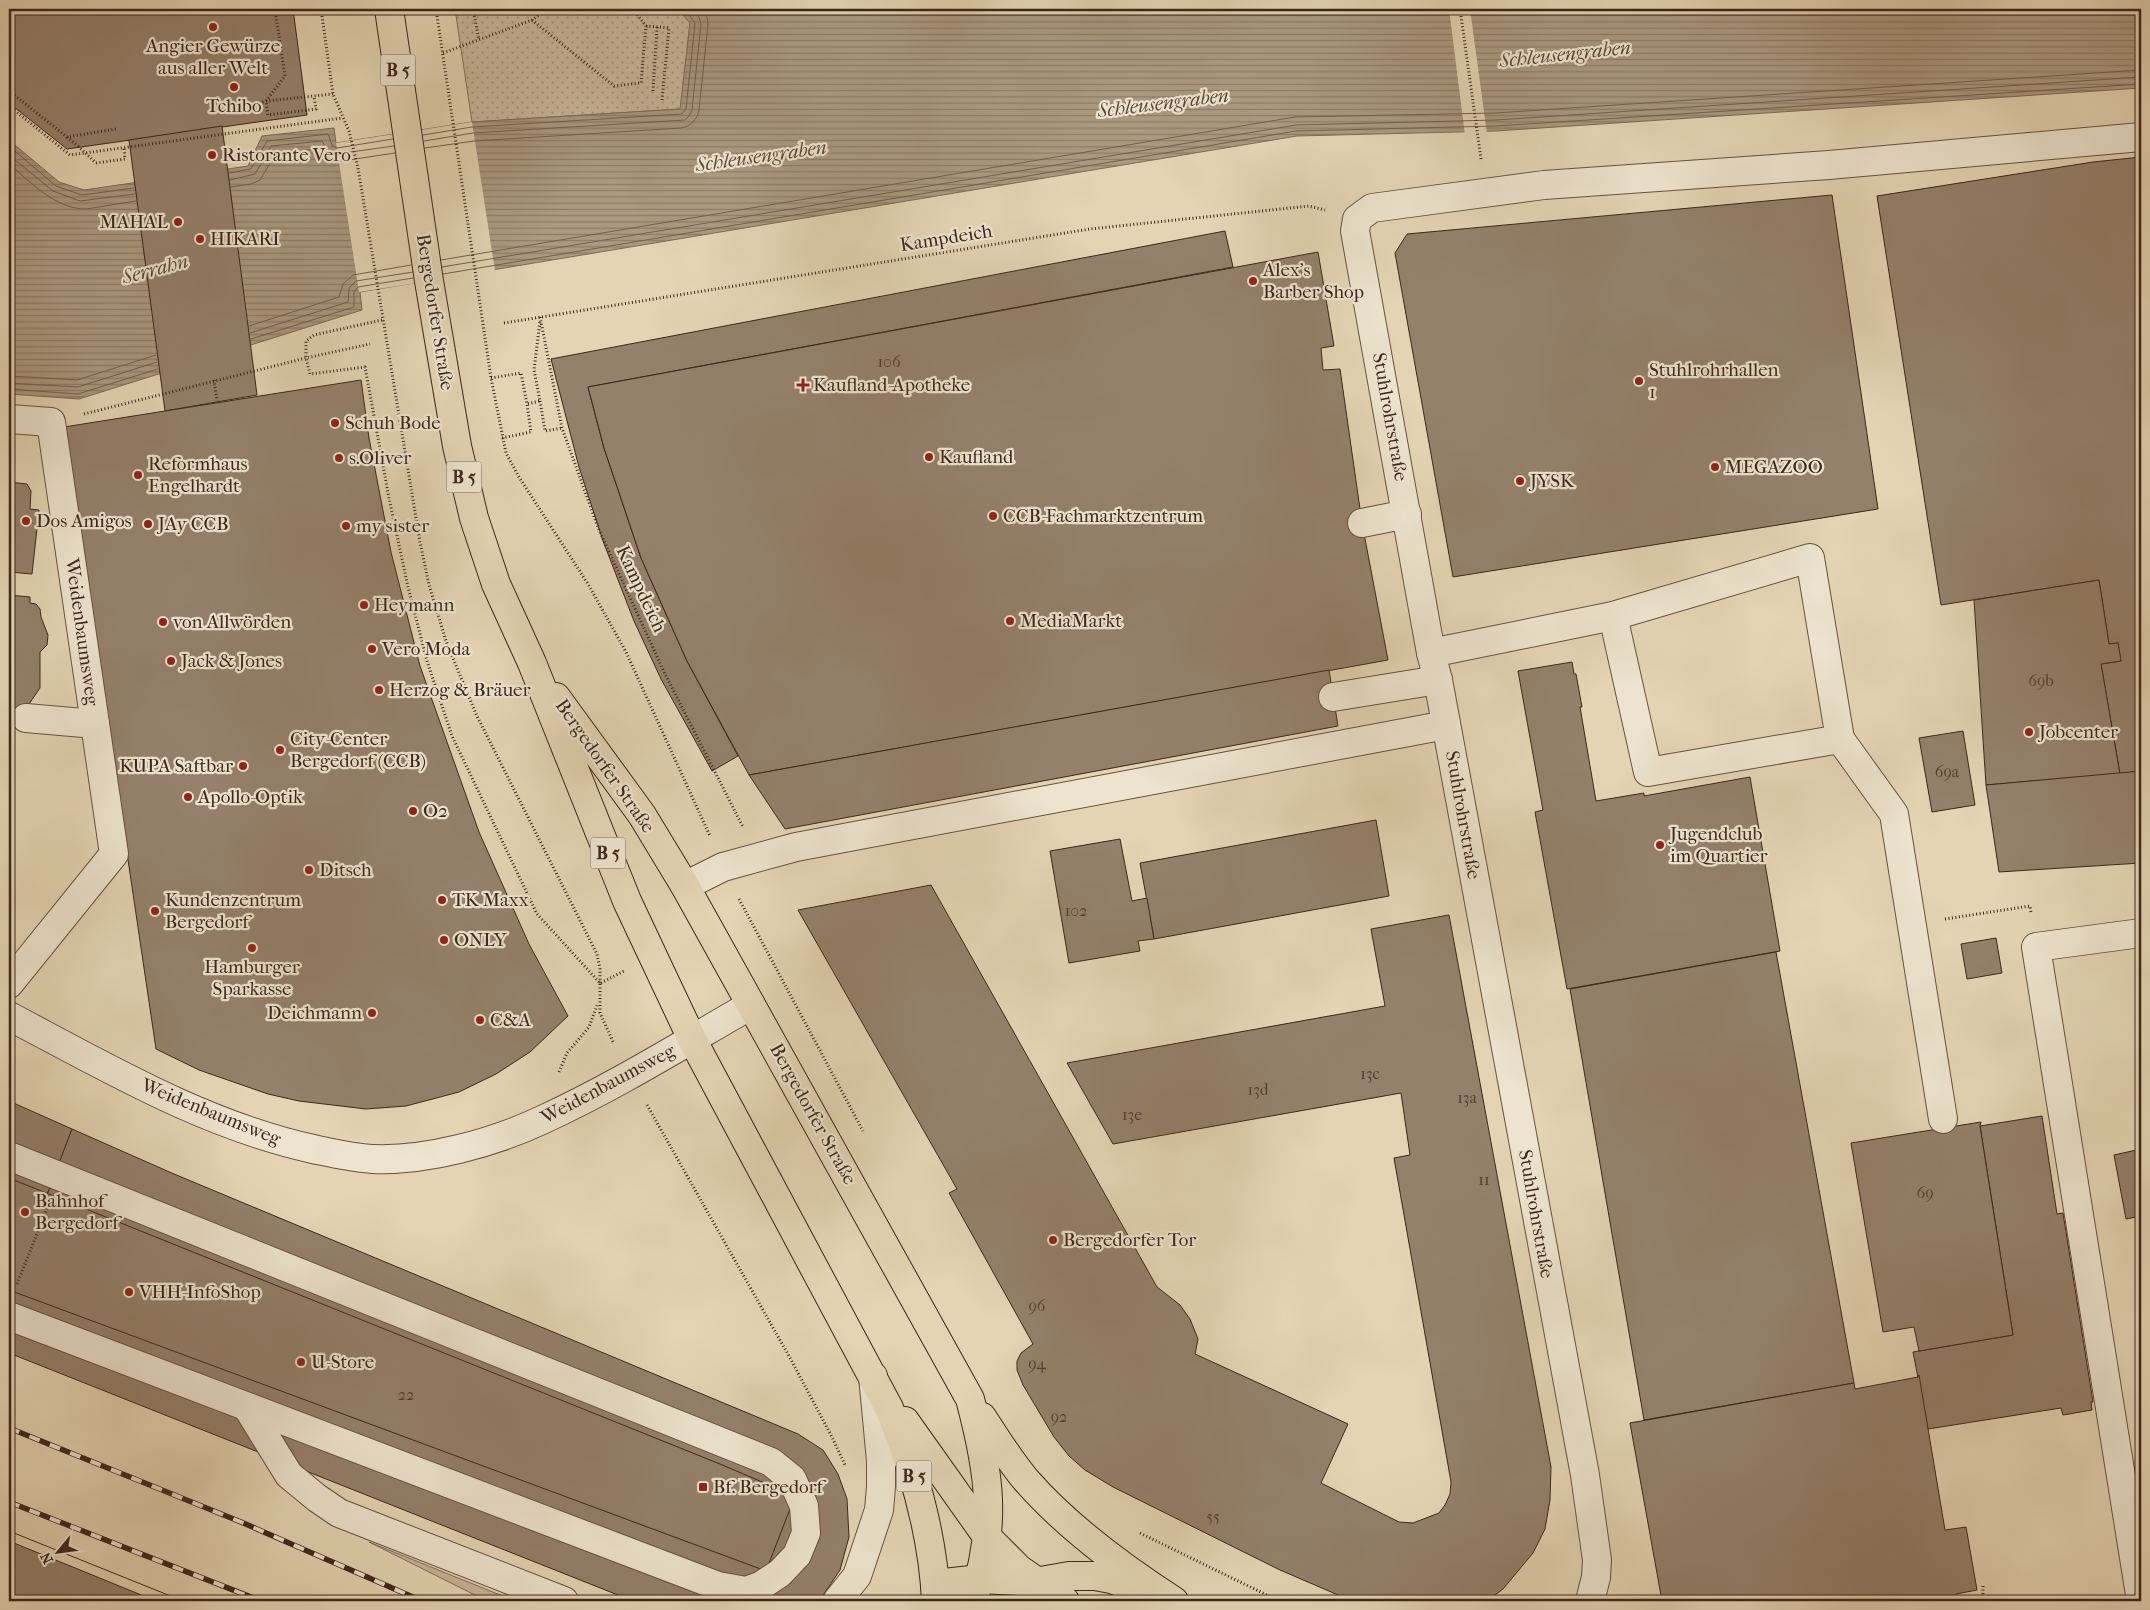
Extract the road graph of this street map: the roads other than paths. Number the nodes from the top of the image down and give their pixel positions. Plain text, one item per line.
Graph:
1 (389, 9) edge
2 (2141, 137) edge
3 (9, 419) edge
4 (1407, 514) junction
5 (1362, 523) dead end
6 (1613, 616) junction
7 (1431, 653) junction
8 (532, 663) junction
9 (1438, 680) junction
10 (1334, 697) dead end
11 (26, 718) dead end
12 (95, 724) junction
13 (1446, 725) junction
14 (1840, 739) junction
15 (685, 886) junction
16 (2141, 933) edge
17 (9, 984) edge
18 (751, 1005) junction
19 (9, 1016) edge
20 (692, 1039) junction
21 (1944, 1119) dead end
22 (9, 1156) edge
23 (9, 1316) edge
24 (872, 1375) junction
25 (970, 1399) junction
26 (247, 1407) junction
27 (988, 1538) junction
28 (1035, 1582) junction
29 (977, 1590) edge
30 (936, 1593) edge
31 (747, 1596) edge
32 (564, 1601) edge
33 (837, 1601) edge
34 (1065, 1601) edge
35 (1168, 1601) edge
36 (1174, 1601) edge
37 (1590, 1601) edge
38 (2141, 1601) edge

1 - 8 main road, Bergedorfer Straße / B 5
2 - 4 street, Stuhlrohrstraße
3 - 12 street, Weidenbaumsweg
4 - 5 street
4 - 7 street, Stuhlrohrstraße
6 - 7 street
6 - 14 street
6 - 14 street
7 - 9 street, Stuhlrohrstraße
8 - 15 main road, Bergedorfer Straße / B 5
8 - 20 main road, Bergedorfer Straße / B 5
9 - 10 street
9 - 13 street, Stuhlrohrstraße
11 - 12 street, Weidenbaumsweg
12 - 17 street, Weidenbaumsweg
13 - 15 street
13 - 37 street, Stuhlrohrstraße
14 - 21 street
15 - 18 main road, Bergedorfer Straße / B 5
16 - 38 street
18 - 20 street, Weidenbaumsweg
18 - 25 main road, Bergedorfer Straße / B 5
19 - 20 street, Weidenbaumsweg
20 - 24 main road, Bergedorfer Straße / B 5
22 - 31 street
23 - 26 street
24 - 27 main road
24 - 30 main road, Bergedorfer Straße / B 5
24 - 33 street
25 - 27 main road, Bergedorfer Straße / B 5
25 - 36 main road
26 - 31 street
26 - 32 street
27 - 28 main road
27 - 29 main road, Bergedorfer Straße / B 5
28 - 29 main road
28 - 34 main road
28 - 35 main road
29 - 30 main road

